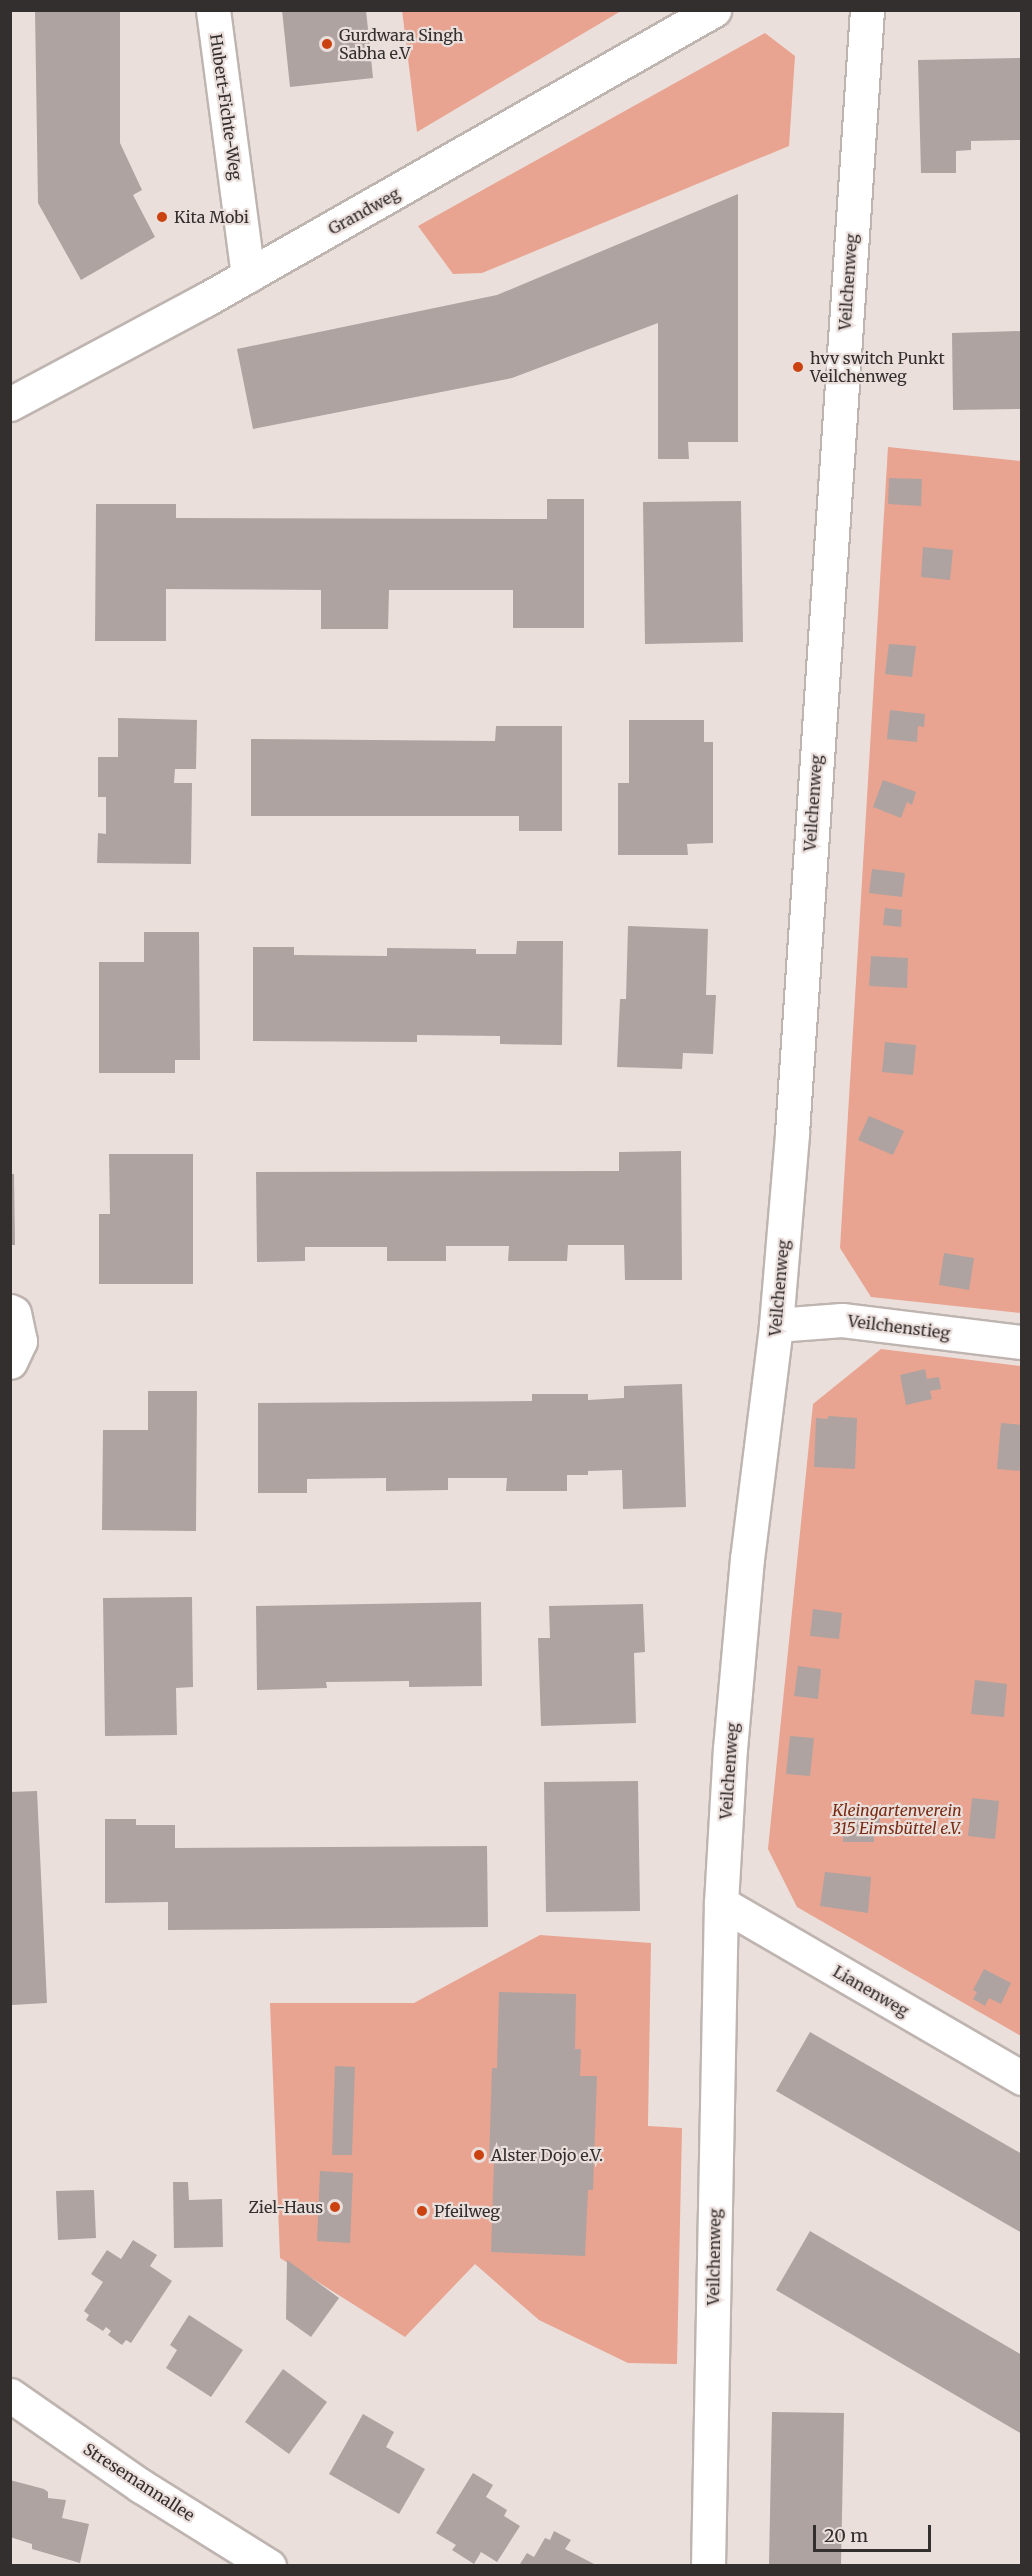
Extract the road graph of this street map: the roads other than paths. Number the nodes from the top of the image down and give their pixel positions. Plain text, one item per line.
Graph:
1 (213, 10) edge
2 (714, 10) edge
3 (867, 10) edge
4 (248, 276) junction
5 (10, 404) edge
6 (10, 1311) edge
7 (776, 1326) junction
8 (1022, 1342) edge
9 (10, 1362) edge
10 (721, 1903) junction
11 (1022, 2078) edge
12 (10, 2395) edge
13 (269, 2565) edge
14 (708, 2565) edge

1 - 4 street, Hubert-Fichte-Weg
2 - 4 street, Grandweg
3 - 7 street, Veilchenweg
4 - 5 street, Grandweg
6 - 9 street
7 - 8 street, Veilchenstieg
7 - 10 street, Veilchenweg
10 - 11 street, Lianenweg
10 - 14 street, Veilchenweg
12 - 13 street, Stresemannallee

